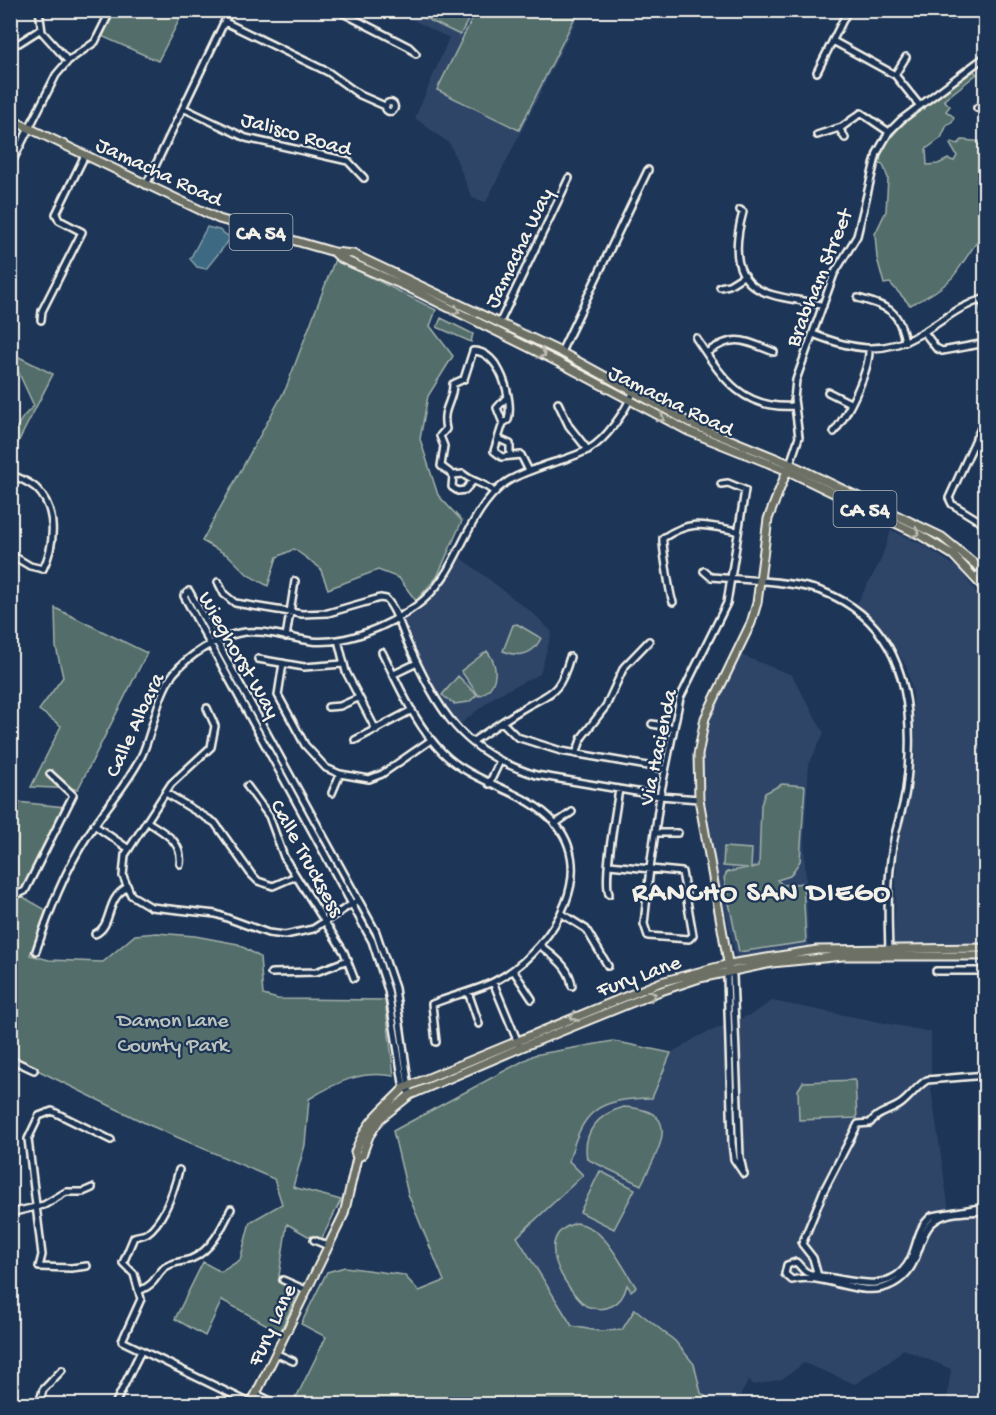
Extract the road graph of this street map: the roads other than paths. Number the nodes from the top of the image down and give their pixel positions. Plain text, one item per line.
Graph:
1 (39, 10) edge
2 (111, 10) edge
3 (230, 10) edge
4 (337, 10) edge
5 (848, 10) edge
6 (225, 22) junction
7 (41, 29) junction
8 (833, 41) junction
9 (11, 44) edge
10 (416, 54) dead end
11 (986, 56) edge
12 (906, 57) dead end
13 (68, 61) junction
14 (817, 72) dead end
15 (895, 75) junction
16 (986, 102) edge
17 (386, 106) dead end
18 (920, 106) junction
19 (183, 108) junction
20 (977, 108) dead end
21 (10, 119) edge
22 (839, 128) junction
23 (30, 129) junction
24 (889, 132) junction
25 (817, 135) dead end
26 (845, 138) dead end
27 (85, 155) junction
28 (10, 166) edge
29 (648, 170) dead end
30 (364, 178) dead end
31 (569, 178) dead end
32 (146, 185) junction
33 (740, 210) dead end
34 (334, 252) junction
35 (745, 275) junction
36 (720, 287) dead end
37 (430, 290) junction
38 (858, 298) dead end
39 (984, 299) edge
40 (434, 300) junction
41 (823, 306) junction
42 (986, 315) edge
43 (41, 320) dead end
44 (499, 322) junction
45 (496, 331) junction
46 (924, 332) junction
47 (813, 334) junction
48 (696, 338) dead end
49 (905, 342) junction
50 (986, 343) edge
51 (869, 349) junction
52 (561, 352) junction
53 (774, 352) dead end
54 (706, 353) junction
55 (828, 392) dead end
56 (631, 396) junction
57 (507, 397) junction
58 (558, 403) dead end
59 (850, 403) junction
60 (795, 406) junction
61 (986, 417) edge
62 (503, 423) junction
63 (834, 432) dead end
64 (976, 438) junction
65 (499, 440) junction
66 (986, 443) edge
67 (588, 450) junction
68 (510, 455) junction
69 (789, 467) junction
70 (529, 471) junction
71 (10, 474) edge
72 (453, 475) junction
73 (472, 482) junction
74 (721, 484) dead end
75 (494, 492) junction
76 (986, 525) edge
77 (736, 531) junction
78 (10, 554) edge
79 (985, 570) edge
80 (704, 571) dead end
81 (976, 577) junction
82 (731, 579) junction
83 (295, 581) dead end
84 (218, 582) dead end
85 (760, 583) junction
86 (986, 590) edge
87 (673, 602) dead end
88 (290, 612) junction
89 (396, 618) junction
90 (286, 637) junction
91 (338, 640) junction
92 (649, 641) dead end
93 (217, 642) junction
94 (211, 646) junction
95 (382, 652) dead end
96 (570, 657) dead end
97 (258, 659) dead end
98 (283, 663) junction
99 (417, 663) junction
100 (343, 664) junction
101 (394, 674) junction
102 (358, 698) junction
103 (328, 707) dead end
104 (207, 708) dead end
105 (412, 710) junction
106 (502, 723) junction
107 (652, 724) dead end
108 (674, 728) junction
109 (376, 730) junction
110 (355, 740) dead end
111 (431, 740) junction
112 (472, 742) junction
113 (576, 754) junction
114 (500, 761) junction
115 (665, 769) junction
116 (51, 774) dead end
117 (340, 774) junction
118 (489, 784) junction
119 (248, 786) dead end
120 (619, 789) junction
121 (166, 793) junction
122 (332, 793) dead end
123 (660, 796) junction
124 (699, 799) junction
125 (572, 812) dead end
126 (148, 822) junction
127 (555, 824) junction
128 (94, 825) junction
129 (656, 833) junction
130 (678, 833) dead end
131 (129, 849) junction
132 (180, 864) dead end
133 (609, 865) junction
134 (650, 868) junction
135 (296, 876) junction
136 (10, 888) edge
137 (126, 888) junction
138 (609, 894) dead end
139 (359, 899) junction
140 (352, 903) junction
141 (562, 914) junction
142 (325, 921) junction
143 (95, 934) dead end
144 (541, 946) junction
145 (986, 948) edge
146 (36, 951) dead end
147 (889, 951) junction
148 (986, 956) edge
149 (348, 960) junction
150 (608, 966) dead end
151 (729, 967) junction
152 (513, 970) junction
153 (936, 971) dead end
154 (978, 971) dead end
155 (271, 973) dead end
156 (354, 978) dead end
157 (493, 982) junction
158 (572, 986) dead end
159 (468, 992) junction
160 (532, 999) dead end
161 (479, 1024) dead end
162 (436, 1042) dead end
163 (518, 1044) junction
164 (10, 1059) edge
165 (33, 1070) dead end
166 (986, 1075) edge
167 (407, 1087) junction
168 (410, 1095) junction
169 (732, 1111) junction
170 (738, 1123) junction
171 (111, 1140) dead end
172 (357, 1158) junction
173 (179, 1170) dead end
174 (92, 1188) dead end
175 (37, 1208) junction
176 (231, 1209) dead end
177 (986, 1209) edge
178 (10, 1213) edge
179 (314, 1240) dead end
180 (328, 1246) junction
181 (87, 1266) dead end
182 (818, 1278) junction
183 (283, 1280) dead end
184 (141, 1290) junction
185 (306, 1290) junction
186 (141, 1351) junction
187 (277, 1354) junction
188 (293, 1361) dead end
189 (62, 1370) dead end
190 (256, 1394) junction
191 (273, 1402) dead end
192 (39, 1404) edge
193 (115, 1404) edge
194 (252, 1404) edge

1 - 7 street
2 - 13 street
3 - 6 street
4 - 10 street
5 - 8 street
6 - 17 street
6 - 19 street
7 - 9 street
7 - 13 street
8 - 14 street
8 - 15 street
11 - 18 street, Brabham Street
12 - 15 street
13 - 23 street
15 - 18 street
16 - 20 street
18 - 24 street, Brabham Street
19 - 30 street, Jalisco Road
19 - 32 street
21 - 23 main road, Jamacha Road / CA 54
22 - 24 street
22 - 25 street
22 - 26 street
23 - 27 main road, Jamacha Road / CA 54
23 - 28 street
24 - 41 street, Brabham Street
27 - 32 main road, Jamacha Road / CA 54
27 - 43 street
29 - 52 street
31 - 44 street, Jamacha Way
32 - 34 main road, Jamacha Road / CA 54
33 - 35 street
34 - 37 main road, Jamacha Road / CA 54
34 - 40 main road, Jamacha Road / CA 54
35 - 36 street
35 - 41 street
37 - 40 main road
37 - 44 main road, Jamacha Road / CA 54
38 - 49 street
39 - 42 street
39 - 46 street
40 -> 45 main road, Jamacha Road / CA 54
41 - 47 street, Brabham Street
44 - 45 street, Jamacha Way
44 - 52 main road, Jamacha Road / CA 54
45 -> 56 main road, Jamacha Road / CA 54
46 - 49 street
46 - 50 street
47 - 51 street
47 - 60 street, Brabham Street
48 - 54 street
49 - 51 street
51 - 59 street
52 - 56 main road, Jamacha Road / CA 54
53 - 54 street
54 - 60 street
55 - 59 street
56 - 67 street, Calle Albara
56 - 69 main road, Jamacha Road / CA 54
57 - 62 street
57 - 62 street
57 - 72 street
58 - 67 street
59 - 63 street
60 - 69 street, Brabham Street
61 - 64 street
62 - 65 street
64 - 66 street
64 - 76 street
65 - 68 street
65 - 68 street
67 - 70 street, Calle Albara
68 - 70 street
69 - 79 main road, Jamacha Road / CA 54
69 -> 81 main road, Jamacha Road / CA 54
69 - 85 main road, Brabham Street
70 - 75 street, Calle Albara
71 - 78 street
72 - 73 street
72 - 73 street
73 - 75 street
74 - 77 street, Via Hacienda
75 - 89 street, Calle Albara
77 - 82 street, Via Hacienda
77 - 87 street
79 - 81 street
80 - 82 street
81 - 86 main road, Jamacha Road / CA 54
82 - 85 street
82 - 108 street, Via Hacienda
83 - 88 street
84 - 88 street
85 - 124 main road, Brabham Street
85 - 147 street
88 - 89 street
88 - 90 street
89 - 91 street, Calle Albara
89 - 99 street
90 - 91 street, Calle Albara
90 - 93 street, Calle Albara
91 - 100 street
92 - 113 street
93 - 94 street, Calle Albara
93 - 94 street, Wieghorst Way
93 - 139 street, Wieghorst Way
94 - 128 street, Calle Albara
94 - 140 street, Wieghorst Way
95 - 101 street
96 - 106 street
97 - 98 street
98 - 100 street
98 - 117 street
99 - 101 street
99 - 112 street
100 - 102 street
101 - 105 street
102 - 103 street
102 - 109 street
104 - 121 street
105 - 109 street
105 - 111 street
106 - 112 street
106 - 113 street
107 - 108 street
108 - 115 street, Via Hacienda
109 - 110 street
111 - 117 street
111 - 118 street
112 - 114 street
113 - 115 street
114 - 118 street
114 - 120 street
115 - 123 street, Via Hacienda
116 - 136 street
117 - 122 street
118 - 127 street
119 - 135 street, Calle Trucksess
120 - 123 street
120 - 133 street
121 - 126 street
121 - 135 street
123 - 124 street
123 - 129 street, Via Hacienda
124 - 151 main road, Brabham Street
125 - 127 street
126 - 131 street
126 - 132 street
127 - 141 street
128 - 131 street
128 - 146 street, Calle Albara
129 - 130 street
129 - 134 street, Via Hacienda
131 - 137 street
133 - 134 street
133 - 138 street
134 - 134 street, Via Hacienda
135 - 142 street, Calle Trucksess
137 - 142 street
137 - 143 street
139 - 140 street
139 - 167 street, Wieghorst Way
140 - 142 street
140 - 167 street, Wieghorst Way
141 - 144 street
141 - 150 street
142 - 149 street, Calle Trucksess
144 - 152 street
144 - 158 street
145 - 147 main road, Fury Lane
147 - 148 main road, Fury Lane
147 - 151 main road, Fury Lane
149 - 155 street
149 - 156 street, Calle Trucksess
151 - 163 main road, Fury Lane
151 - 169 street
151 - 170 street
152 - 157 street
152 - 160 street
153 - 154 street
157 - 159 street
157 - 163 street
159 - 161 street
159 - 162 street
163 - 167 main road, Fury Lane
163 - 168 main road, Fury Lane
164 - 165 street
166 - 182 street
167 - 168 street, Wieghorst Way
167 - 172 main road, Fury Lane
168 - 172 main road, Fury Lane
169 - 170 street
169 - 170 street
171 - 175 street
172 - 180 main road, Fury Lane
173 - 184 street
174 - 175 street
175 - 178 street
175 - 181 street
176 - 184 street
177 - 182 street
179 - 180 street
180 - 185 main road, Fury Lane
182 - 182 street
183 - 185 street
184 - 186 street
185 - 187 main road, Fury Lane
186 - 193 street
186 - 194 street
187 - 188 street
187 - 190 main road, Fury Lane
189 - 192 street
190 - 191 street
190 - 194 main road, Fury Lane

